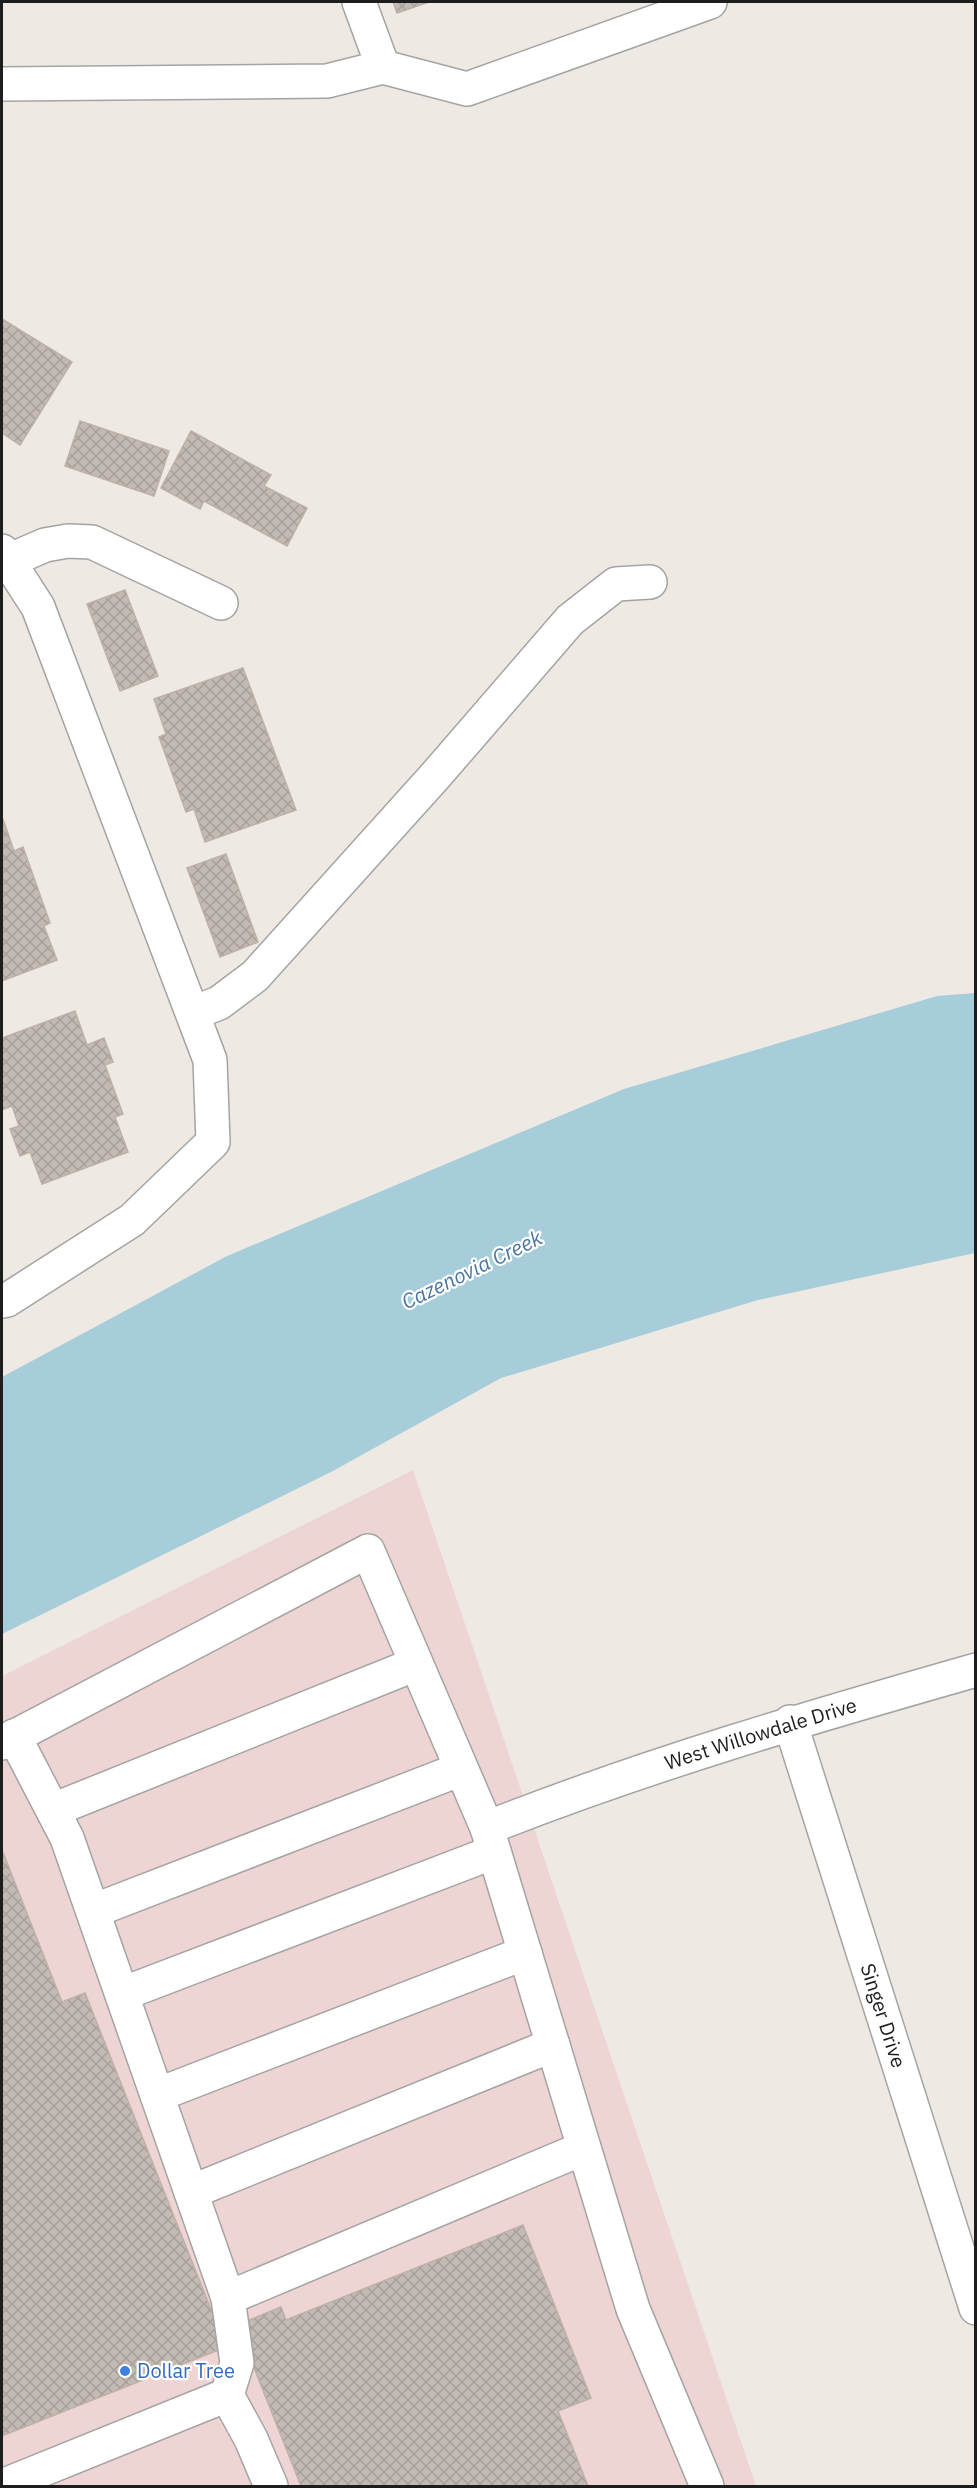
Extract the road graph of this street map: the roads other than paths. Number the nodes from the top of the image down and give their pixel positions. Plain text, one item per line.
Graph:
1 (359, 2) edge
2 (710, 2) edge
3 (382, 67) junction
4 (2, 84) edge
5 (5, 556) edge
6 (650, 582) dead end
7 (221, 603) dead end
8 (193, 1013) junction
9 (2, 1301) edge
10 (416, 1664) junction
11 (975, 1670) edge
12 (790, 1722) junction
13 (8, 1740) edge
14 (461, 1769) junction
15 (53, 1810) junction
16 (491, 1840) junction
17 (93, 1911) junction
18 (525, 1953) junction
19 (122, 1994) junction
20 (553, 2044) junction
21 (157, 2095) junction
22 (584, 2148) junction
23 (191, 2192) junction
24 (228, 2298) junction
25 (975, 2308) edge
26 (227, 2395) junction
27 (2, 2487) edge
28 (272, 2487) edge
29 (707, 2487) edge

1 - 3 street
2 - 3 street
3 - 4 street
5 - 7 street
5 - 8 street
6 - 8 street
8 - 9 street
10 - 13 street
10 - 14 street
10 - 15 street
11 - 12 street, West Willowdale Drive
12 - 16 street, West Willowdale Drive
12 - 25 street, Singer Drive
13 - 15 street
14 - 16 street
14 - 17 street
15 - 17 street
16 - 18 street
16 - 19 street, West Willowdale Drive
17 - 19 street
18 - 20 street
18 - 21 street
19 - 21 street
20 - 22 street
20 - 23 street
21 - 23 street
22 - 24 street
22 - 29 street
23 - 24 street
24 - 26 street
26 - 27 street
26 - 28 street

